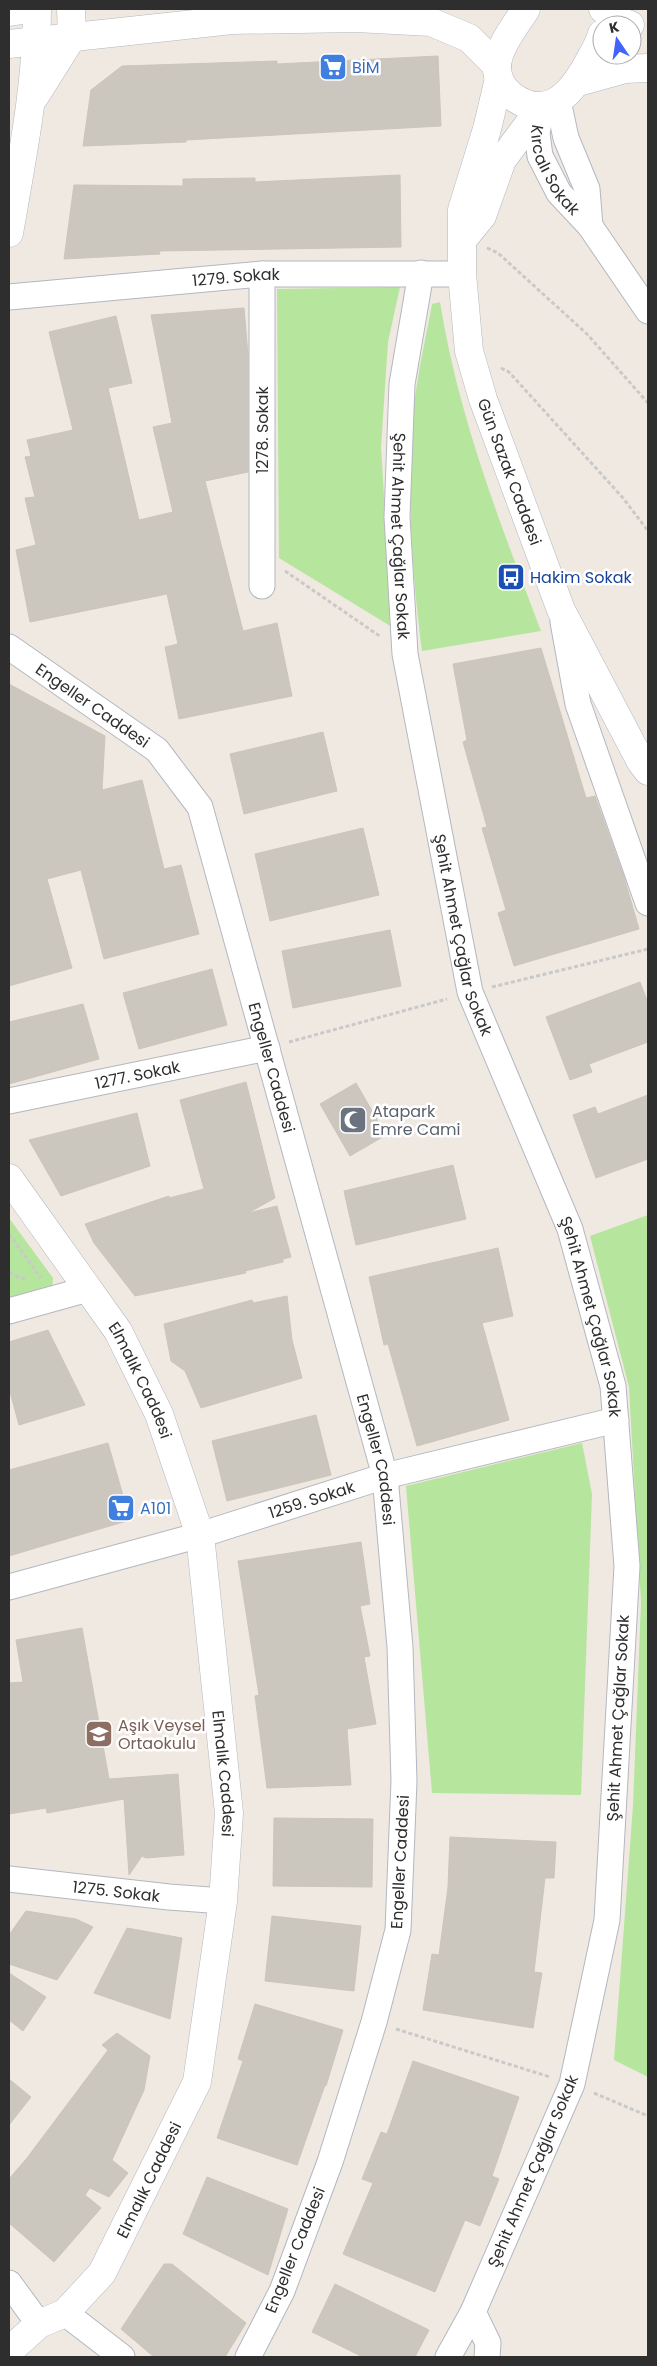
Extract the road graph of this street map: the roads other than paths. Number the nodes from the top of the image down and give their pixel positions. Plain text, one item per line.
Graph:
1 (29, 9) edge
2 (37, 9) edge
3 (71, 9) edge
4 (526, 9) edge
5 (9, 12) edge
6 (72, 36) junction
7 (37, 41) junction
8 (9, 44) edge
9 (592, 57) edge
10 (648, 68) edge
11 (498, 72) junction
12 (578, 82) junction
13 (32, 102) junction
14 (550, 104) junction
15 (9, 233) edge
16 (464, 238) junction
17 (421, 273) junction
18 (262, 274) junction
19 (462, 274) junction
20 (9, 297) edge
21 (648, 311) edge
22 (262, 586) dead end
23 (561, 610) junction
24 (9, 648) edge
25 (648, 771) edge
26 (648, 903) edge
27 (267, 1048) junction
28 (9, 1101) edge
29 (9, 1178) edge
30 (88, 1289) junction
31 (9, 1311) edge
32 (616, 1420) junction
33 (384, 1476) junction
34 (200, 1535) junction
35 (9, 1587) edge
36 (9, 1878) edge
37 (223, 1901) junction
38 (9, 2283) edge
39 (473, 2312) junction
40 (65, 2313) junction
41 (39, 2324) junction
42 (9, 2351) edge
43 (122, 2357) edge
44 (248, 2357) edge
45 (448, 2357) edge
46 (487, 2357) edge

1 - 5 street
2 - 7 street
3 - 6 street
4 - 11 street, Gün Sazak Caddesi
6 - 7 street
6 - 11 street
6 - 13 street
7 - 8 street
7 - 13 street
9 - 12 street
10 - 12 street
11 - 14 street
11 - 16 street, Gün Sazak Caddesi
12 - 14 street
13 - 15 street
14 - 16 street
14 - 21 street, Kırcalı Sokak
16 - 19 street, Gün Sazak Caddesi
17 - 18 street, 1279. Sokak
17 - 19 street, 1279. Sokak
17 - 32 street, Şehit Ahmet Çağlar Sokak
18 - 20 street, 1279. Sokak
18 - 22 street, 1278. Sokak
19 - 23 street, Gün Sazak Caddesi
23 - 25 street, Gün Sazak Caddesi
23 - 26 street
24 - 27 street, Engeller Caddesi
27 - 28 street, 1277. Sokak
27 - 33 street, Engeller Caddesi
29 - 30 street, Elmalık Caddesi
30 - 31 street
30 - 34 street, Elmalık Caddesi
32 - 33 street, 1259. Sokak
32 - 39 street, Şehit Ahmet Çağlar Sokak
33 - 34 street, 1259. Sokak
33 - 44 street, Engeller Caddesi
34 - 35 street, 1259. Sokak
34 - 37 street, Elmalık Caddesi
36 - 37 street, 1275. Sokak
37 - 40 street, Elmalık Caddesi
38 - 41 street
39 - 45 street, Şehit Ahmet Çağlar Sokak
39 - 46 street
40 - 41 street, Elmalık Caddesi
40 - 43 street
41 - 42 street, Elmalık Caddesi

